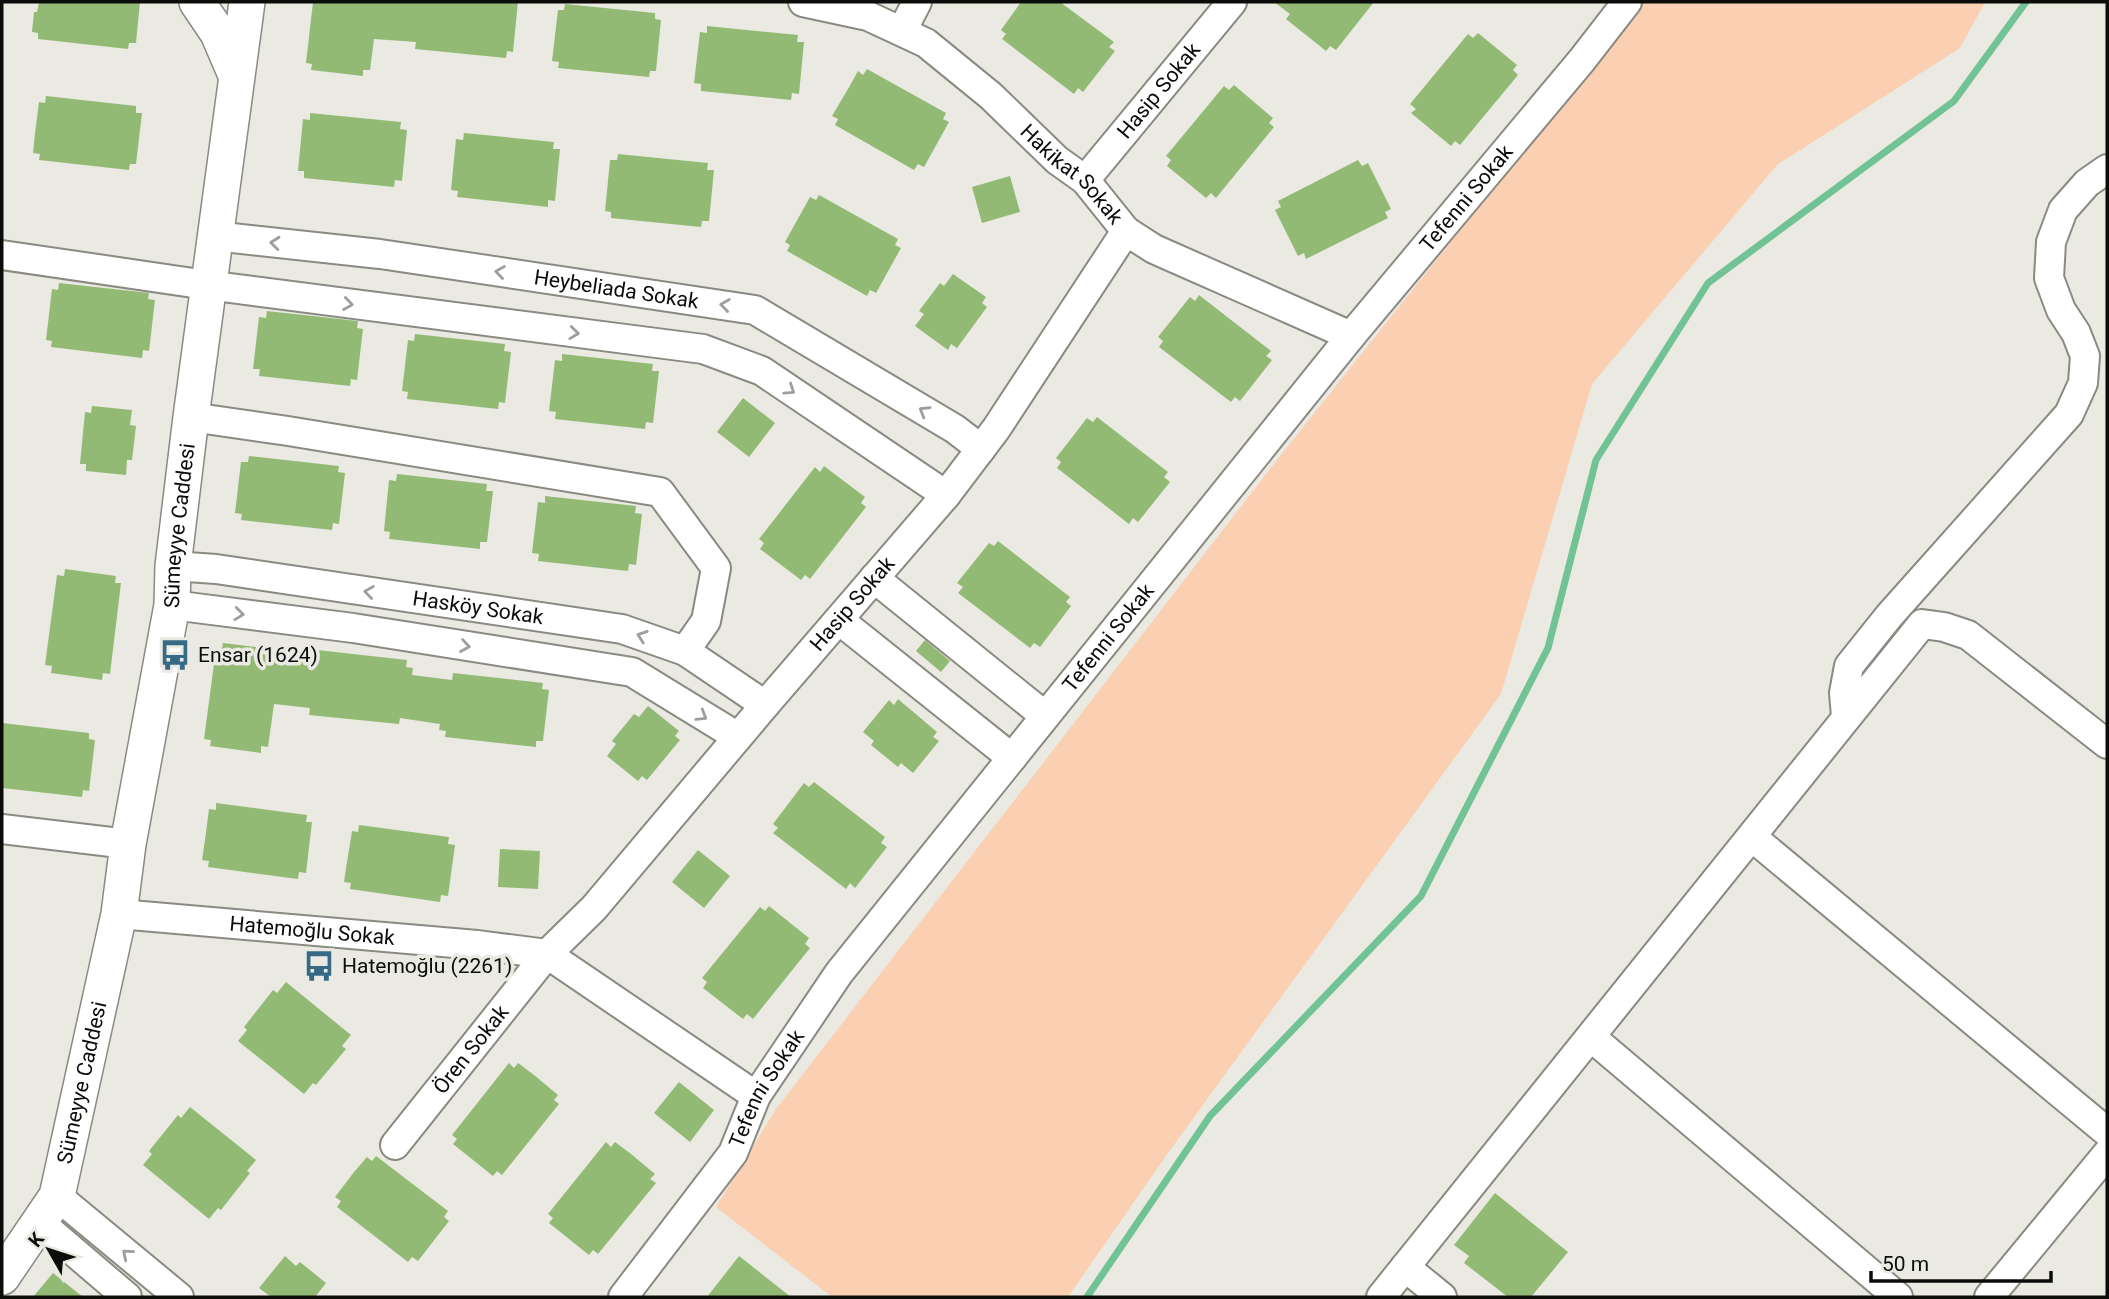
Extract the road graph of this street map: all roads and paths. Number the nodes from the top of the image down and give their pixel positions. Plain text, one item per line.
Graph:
1 (197, 2) edge
2 (247, 2) edge
3 (803, 2) edge
4 (917, 2) edge
5 (1232, 2) edge
6 (1627, 2) edge
7 (902, 31) junction
8 (236, 75) junction
9 (2107, 169) edge
10 (1085, 180) junction
11 (1126, 231) junction
12 (214, 236) junction
13 (2, 255) edge
14 (208, 285) junction
15 (1351, 336) junction
16 (191, 417) junction
17 (981, 449) junction
18 (946, 495) junction
19 (173, 566) junction
20 (874, 578) junction
21 (172, 606) junction
22 (839, 621) junction
23 (685, 651) junction
24 (765, 705) junction
25 (1045, 716) junction
26 (1846, 716) junction
27 (738, 737) junction
28 (2107, 744) edge
29 (1012, 758) junction
30 (2, 829) edge
31 (1752, 837) junction
32 (128, 844) junction
33 (119, 915) junction
34 (547, 954) junction
35 (1591, 1037) junction
36 (756, 1096) junction
37 (2107, 1132) edge
38 (395, 1145) dead end
39 (2107, 1154) edge
40 (47, 1209) junction
41 (1405, 1267) junction
42 (2, 1277) edge
43 (127, 1297) edge
44 (179, 1297) edge
45 (623, 1297) edge
46 (1381, 1297) edge
47 (1441, 1297) edge
48 (1898, 1297) edge
49 (1989, 1297) edge

1 - 8 street
2 - 8 street, Sümeyye Caddesi
3 - 7 street, Hakikat Sokak
4 - 7 street
5 - 10 street, Hasip Sokak
6 - 15 street, Tefenni Sokak
7 - 10 street, Hakikat Sokak
8 - 12 street, Sümeyye Caddesi
9 - 26 street
10 - 11 street, Hakikat Sokak
11 - 15 street, Hakikat Sokak
11 - 17 street, Hasip Sokak
12 - 14 street, Sümeyye Caddesi
17 -> 12 street, Heybeliada Sokak
13 - 14 street
14 - 16 street, Sümeyye Caddesi
14 -> 18 street
15 - 25 street, Tefenni Sokak
16 - 19 street, Sümeyye Caddesi
16 - 23 street
17 - 18 street, Hasip Sokak
18 - 20 street, Hasip Sokak
19 - 21 street, Sümeyye Caddesi
23 -> 19 street, Hasköy Sokak
20 - 22 street, Hasip Sokak
20 - 25 street
21 -> 27 street
21 - 32 street, Sümeyye Caddesi
22 - 24 street, Hasip Sokak
22 - 29 street
23 - 24 street, Hasköy Sokak
24 - 27 street, Hasip Sokak
25 - 29 street, Tefenni Sokak
26 - 28 street
26 - 31 street
27 - 34 street, Hasip Sokak
29 - 36 street, Tefenni Sokak
30 - 32 street
31 - 35 street
31 - 37 street
32 - 33 street, Sümeyye Caddesi
33 - 34 street, Hatemoğlu Sokak
33 - 40 street, Sümeyye Caddesi
34 - 36 street, Hatemoğlu Sokak
34 - 38 street, Ören Sokak
35 - 41 street
35 - 48 street
36 - 45 street, Tefenni Sokak
39 - 49 street
40 - 42 street, Sümeyye Caddesi
40 - 43 street
44 -> 40 street
41 - 46 street
41 - 47 street

